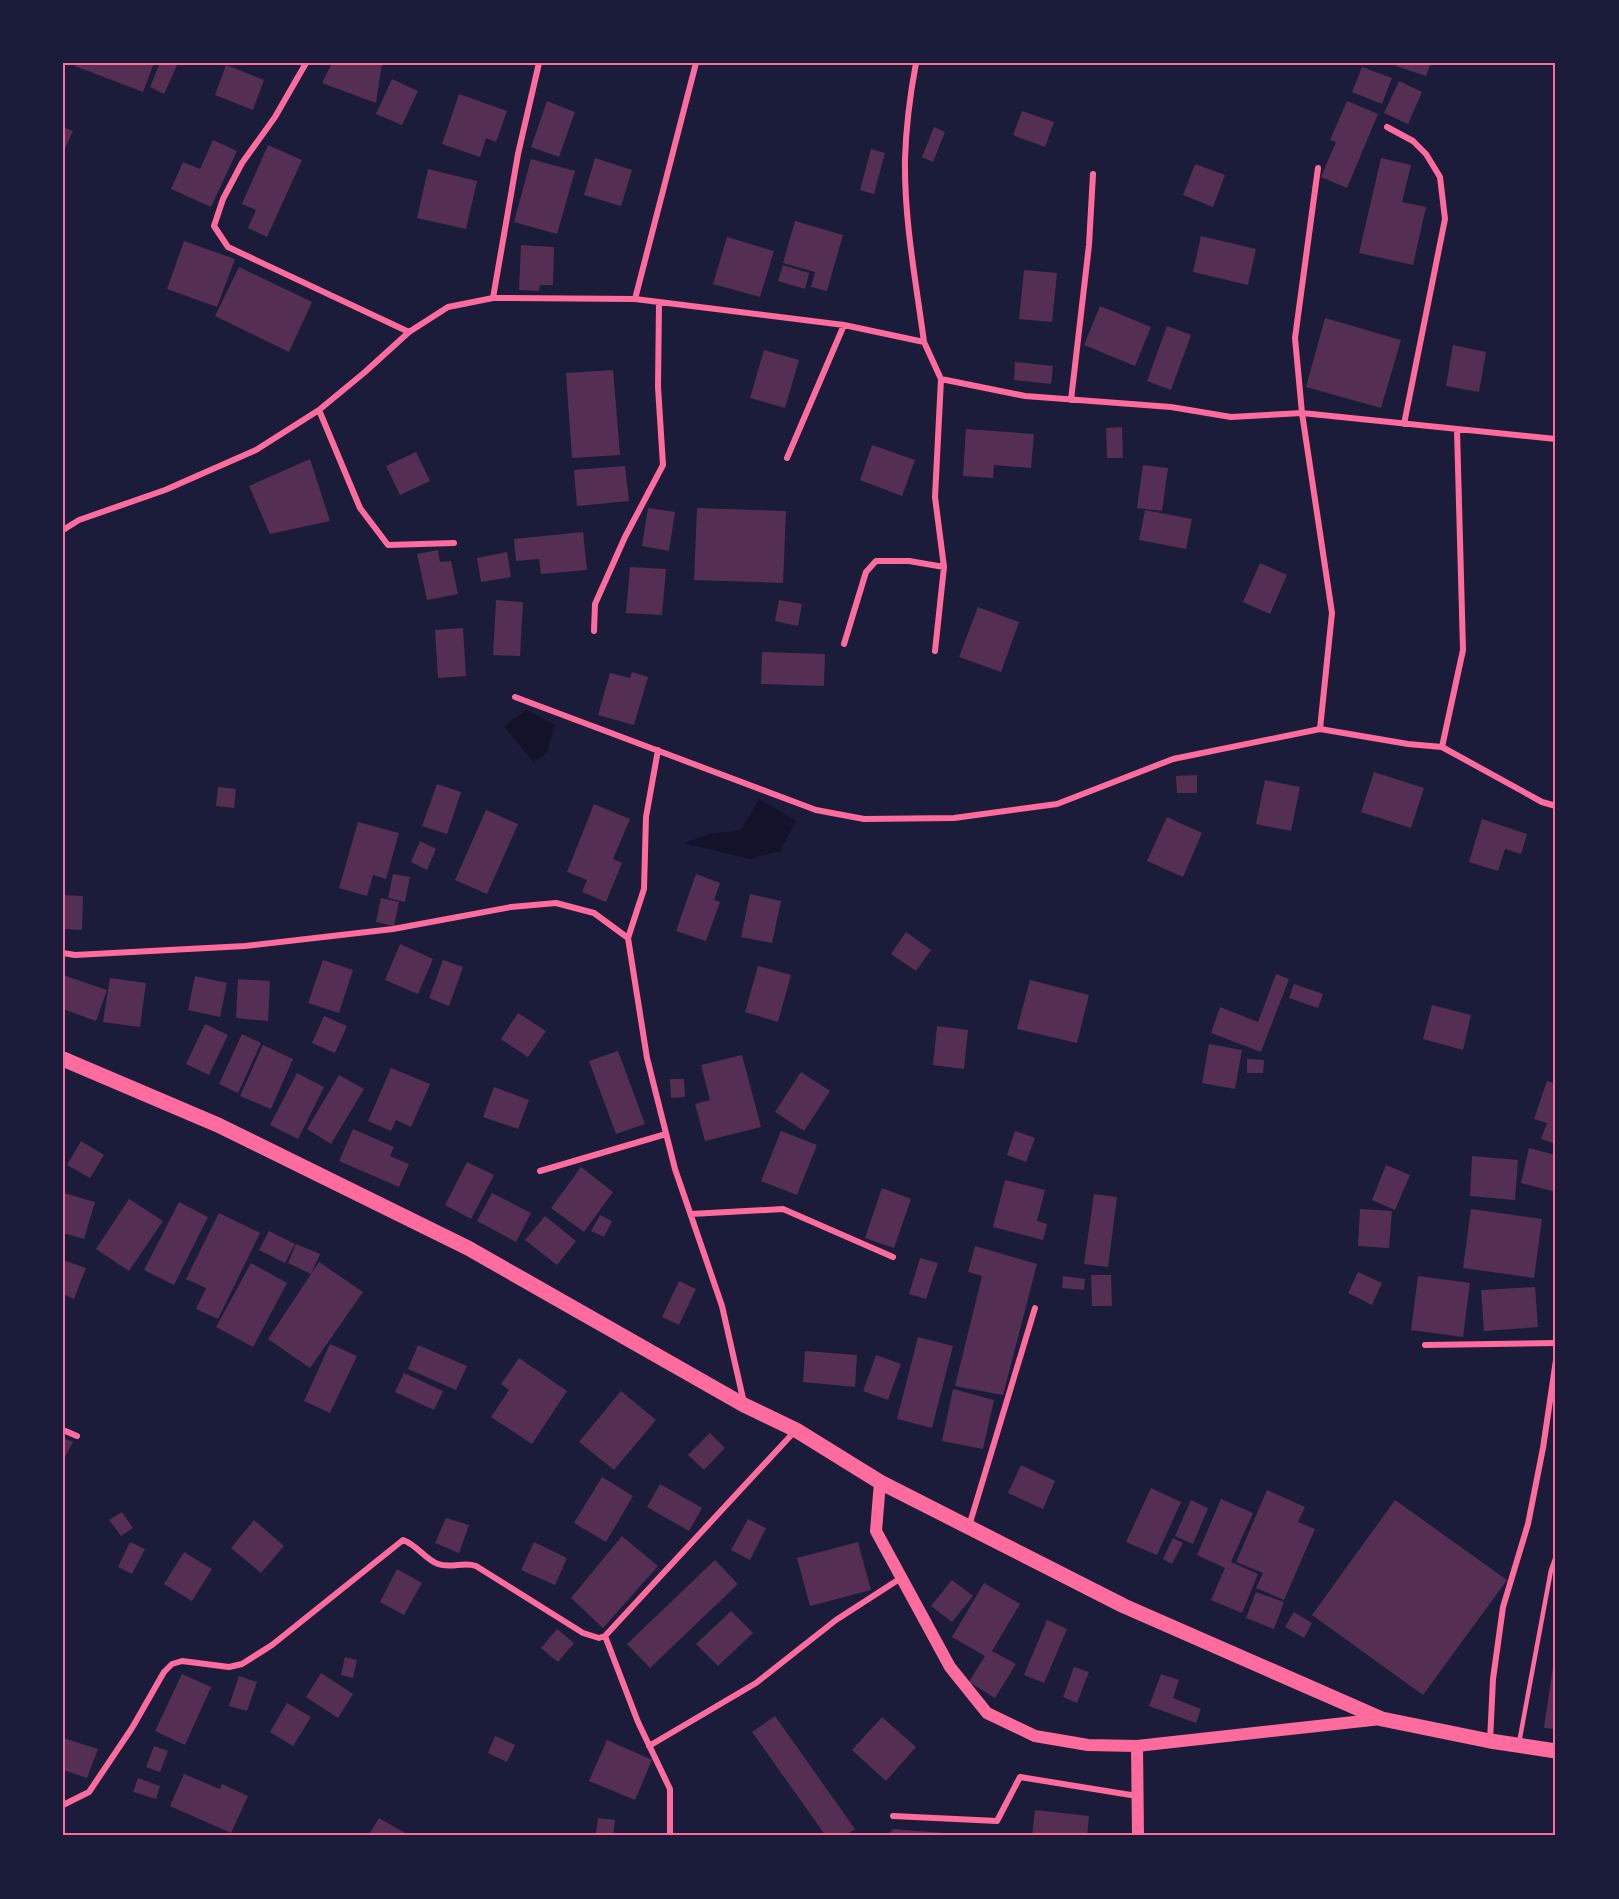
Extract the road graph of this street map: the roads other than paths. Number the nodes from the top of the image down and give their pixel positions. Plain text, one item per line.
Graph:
1 (306, 63) edge
2 (539, 63) edge
3 (696, 63) edge
4 (916, 63) edge
5 (1387, 126) dead end
6 (1318, 168) dead end
7 (1092, 174) dead end
8 (493, 298) junction
9 (635, 299) junction
10 (659, 302) junction
11 (844, 325) junction
12 (409, 332) junction
13 (924, 342) junction
14 (941, 379) junction
15 (1071, 400) junction
16 (319, 410) junction
17 (1302, 413) junction
18 (1404, 424) junction
19 (1457, 430) junction
20 (1556, 440) edge
21 (787, 458) dead end
22 (63, 530) edge
23 (454, 543) dead end
24 (944, 567) junction
25 (594, 631) dead end
26 (844, 644) dead end
27 (935, 651) dead end
28 (515, 698) dead end
29 (1320, 729) junction
30 (1443, 747) junction
31 (658, 750) junction
32 (1556, 806) edge
33 (628, 938) junction
34 (63, 953) edge
35 (63, 1059) edge
36 (666, 1134) junction
37 (540, 1171) dead end
38 (691, 1215) junction
39 (893, 1257) dead end
40 (1035, 1308) dead end
41 (1556, 1343) edge
42 (1425, 1345) dead end
43 (1556, 1360) edge
44 (744, 1405) junction
45 (63, 1430) edge
46 (795, 1430) junction
47 (77, 1436) dead end
48 (880, 1482) junction
49 (969, 1527) junction
50 (1556, 1556) edge
51 (902, 1578) junction
52 (606, 1636) junction
53 (1382, 1719) junction
54 (1490, 1741) junction
55 (650, 1746) junction
56 (1137, 1746) junction
57 (1519, 1746) junction
58 (1556, 1751) edge
59 (1138, 1796) junction
60 (63, 1805) edge
61 (893, 1816) dead end
62 (670, 1836) edge
63 (1138, 1836) edge

1 - 12 street
2 - 8 street
3 - 9 street
4 - 13 street
5 - 18 street
6 - 17 street
7 - 15 street
8 - 9 street
8 - 12 street
9 - 10 street
10 - 11 street
10 - 25 street
11 - 13 street
11 - 21 street
12 - 16 street
13 - 14 street
14 - 15 street
14 - 24 street
15 - 17 street
16 - 22 street
16 - 23 street
17 - 18 street
17 - 29 street
18 - 19 street
19 - 20 street
19 - 30 street
24 - 26 street
24 - 27 street
28 - 31 street
29 - 30 street
29 - 31 street
30 - 32 street
31 - 33 street
33 - 34 street
33 - 36 street
35 - 44 main road
36 - 37 street
36 - 38 street
38 - 39 street
38 - 44 street
40 - 49 street
41 - 42 street
43 - 54 street
44 - 46 main road
45 - 47 street
46 - 48 main road
46 - 52 street
48 - 49 main road
48 - 51 main road
49 - 53 main road
50 - 57 lane
51 - 55 street
51 - 56 main road
52 - 55 street
52 - 60 street
53 - 54 main road
53 - 56 main road
54 - 57 main road
55 - 62 street
56 - 59 main road
57 - 58 main road
59 - 61 street
59 - 63 main road

